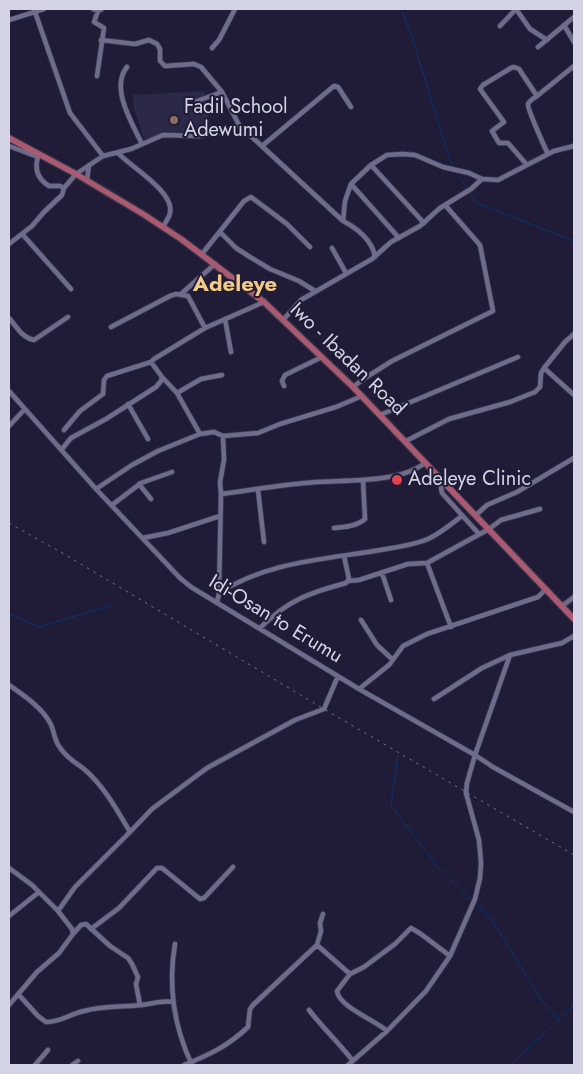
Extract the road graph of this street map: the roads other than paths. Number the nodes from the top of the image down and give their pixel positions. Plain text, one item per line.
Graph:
1 (44, 9) edge
2 (235, 9) edge
3 (516, 9) edge
4 (34, 10) edge
5 (97, 10) edge
6 (574, 17) edge
7 (9, 20) edge
8 (564, 25) junction
9 (500, 26) dead end
10 (101, 40) junction
11 (546, 40) junction
12 (574, 42) edge
13 (538, 46) dead end
14 (212, 48) dead end
15 (574, 66) edge
16 (127, 67) dead end
17 (97, 76) dead end
18 (222, 92) junction
19 (537, 96) junction
20 (197, 101) dead end
21 (351, 107) dead end
22 (239, 125) junction
23 (9, 138) edge
24 (142, 144) junction
25 (9, 146) edge
26 (262, 146) junction
27 (574, 146) edge
28 (118, 153) junction
29 (548, 154) junction
30 (38, 155) junction
31 (102, 156) junction
32 (90, 165) junction
33 (527, 165) junction
34 (371, 166) junction
35 (76, 174) junction
36 (482, 179) junction
37 (87, 180) junction
38 (351, 184) junction
39 (64, 188) junction
40 (445, 205) junction
41 (343, 221) junction
42 (424, 223) junction
43 (163, 227) junction
44 (220, 232) junction
45 (23, 235) junction
46 (399, 238) junction
47 (9, 244) edge
48 (310, 246) dead end
49 (332, 248) dead end
50 (202, 254) junction
51 (375, 257) junction
52 (215, 264) junction
53 (346, 273) junction
54 (71, 289) dead end
55 (316, 292) junction
56 (181, 294) junction
57 (264, 302) junction
58 (68, 317) dead end
59 (9, 318) edge
60 (225, 318) junction
61 (283, 320) junction
62 (111, 327) dead end
63 (205, 328) junction
64 (574, 334) edge
65 (230, 352) dead end
66 (322, 356) junction
67 (518, 357) dead end
68 (151, 362) junction
69 (544, 368) junction
70 (222, 375) dead end
71 (162, 377) junction
72 (284, 386) dead end
73 (353, 387) junction
74 (9, 391) edge
75 (177, 393) junction
76 (574, 395) edge
77 (362, 396) junction
78 (128, 404) junction
79 (25, 409) junction
80 (380, 415) junction
81 (9, 426) edge
82 (64, 430) dead end
83 (200, 434) junction
84 (223, 436) junction
85 (148, 438) dead end
86 (406, 442) junction
87 (62, 449) junction
88 (574, 458) edge
89 (425, 463) junction
90 (172, 472) dead end
91 (439, 478) junction
92 (363, 480) junction
93 (139, 484) junction
94 (96, 489) junction
95 (258, 490) junction
96 (221, 494) junction
97 (151, 499) dead end
98 (112, 505) junction
99 (540, 509) dead end
100 (476, 515) junction
101 (220, 516) junction
102 (462, 516) junction
103 (334, 528) dead end
104 (489, 530) junction
105 (479, 534) junction
106 (143, 538) junction
107 (264, 542) dead end
108 (344, 556) junction
109 (427, 563) junction
110 (382, 573) junction
111 (348, 581) junction
112 (546, 589) junction
113 (219, 593) junction
114 (574, 597) edge
115 (391, 600) dead end
116 (217, 603) junction
117 (562, 606) junction
118 (574, 619) edge
119 (361, 620) dead end
120 (451, 627) junction
121 (260, 628) junction
122 (574, 636) edge
123 (510, 655) junction
124 (393, 660) junction
125 (338, 676) junction
126 (9, 684) edge
127 (359, 688) junction
128 (434, 699) dead end
129 (475, 755) junction
130 (574, 812) edge
131 (130, 832) junction
132 (9, 868) edge
133 (233, 868) dead end
134 (39, 892) junction
135 (58, 911) junction
136 (324, 914) dead end
137 (9, 916) edge
138 (91, 929) junction
139 (73, 934) junction
140 (175, 944) dead end
141 (317, 946) junction
142 (450, 956) junction
143 (350, 974) junction
144 (19, 995) junction
145 (172, 1002) junction
146 (9, 1005) edge
147 (140, 1005) junction
148 (309, 1010) dead end
149 (387, 1031) junction
150 (48, 1050) dead end
151 (78, 1061) dead end
152 (353, 1061) junction
153 (191, 1064) edge
154 (35, 1065) edge
155 (72, 1065) edge
156 (184, 1065) edge
157 (348, 1065) edge

1 - 4 street
2 - 14 street
3 - 9 street
3 - 11 street
4 - 7 street
4 - 31 street
5 - 10 street
6 - 8 street
8 - 11 street
8 - 12 street
10 - 17 street
10 - 18 street
11 - 13 street
15 - 19 street
16 - 24 street
18 - 20 street
18 - 22 street
19 - 29 street
19 - 33 street
21 - 26 street
22 - 24 street
22 - 26 street
23 - 30 main road, Iwo - Ibadan Road
24 - 28 street
25 - 30 street
26 - 41 street
27 - 29 street
28 - 31 street
28 - 43 street
29 - 33 street
30 - 35 main road, Iwo - Ibadan Road
30 - 39 street
31 - 32 street
32 - 35 street
32 - 37 street
33 - 36 street
34 - 36 street
34 - 38 street
34 - 42 street
35 - 37 main road, Iwo - Ibadan Road
35 - 39 street
36 - 40 street
37 - 43 main road, Iwo - Ibadan Road
38 - 41 street
38 - 46 street
39 - 45 street
40 - 42 street
40 - 73 street
41 - 51 street
42 - 46 street
43 - 50 main road, Iwo - Ibadan Road
44 - 48 street
44 - 50 street
44 - 55 street
45 - 47 street
45 - 54 street
46 - 51 street
49 - 53 street
50 - 52 main road, Iwo - Ibadan Road
51 - 53 street
52 - 56 street
52 - 57 main road, Iwo - Ibadan Road
53 - 55 street
55 - 61 street
56 - 62 street
56 - 63 street
57 - 60 street
57 - 61 main road, Iwo - Ibadan Road
58 - 59 street
60 - 63 street
60 - 65 street
61 - 66 main road, Iwo - Ibadan Road
63 - 68 street
64 - 69 street
66 - 72 street
66 - 73 main road, Iwo - Ibadan Road
67 - 80 street
68 - 71 street
68 - 82 street
69 - 76 street
69 - 86 street
70 - 75 street
71 - 75 street
71 - 78 street
73 - 77 main road, Iwo - Ibadan Road
74 - 79 street, Idi-Osan to Erumu
75 - 83 street
77 - 80 main road, Iwo - Ibadan Road
77 - 84 street
78 - 85 street
78 - 87 street
79 - 81 street
79 - 87 street, Idi-Osan to Erumu
80 - 86 main road, Iwo - Ibadan Road
83 - 84 street
83 - 94 street
84 - 96 street
86 - 89 main road, Iwo - Ibadan Road
87 - 94 street, Idi-Osan to Erumu
88 - 100 street
89 - 91 main road, Iwo - Ibadan Road
89 - 92 street
90 - 93 street
91 - 100 main road, Iwo - Ibadan Road
91 - 102 street
92 - 95 street
92 - 103 street
93 - 97 street
93 - 98 street
94 - 98 street, Idi-Osan to Erumu
95 - 96 street
95 - 107 street
96 - 101 street
98 - 106 street, Idi-Osan to Erumu
99 - 104 street
100 - 104 main road, Iwo - Ibadan Road
101 - 106 street
101 - 113 street
102 - 105 street
102 - 108 street
104 - 105 street
104 - 112 main road, Iwo - Ibadan Road
105 - 109 street
106 - 116 street, Idi-Osan to Erumu
108 - 111 street
108 - 113 street
109 - 110 street
109 - 120 street
110 - 111 street
110 - 115 street
111 - 121 street
112 - 117 main road, Iwo - Ibadan Road
112 - 120 street
113 - 116 street
114 - 117 street
116 - 121 street, Idi-Osan to Erumu
117 - 118 main road, Iwo - Ibadan Road
119 - 124 street
120 - 124 street
121 - 125 street, Idi-Osan to Erumu
122 - 123 street
123 - 128 street
123 - 129 street
124 - 127 street
125 - 127 street, Idi-Osan to Erumu
125 - 131 street
126 - 131 street
127 - 129 street, Idi-Osan to Erumu
129 - 130 street, Idi-Osan to Erumu
129 - 142 street
131 - 135 street
132 - 134 street
133 - 138 street
134 - 135 street
134 - 137 street
135 - 139 street
136 - 141 street
138 - 139 street
138 - 147 street
139 - 144 street
140 - 145 street
141 - 143 street
141 - 153 street
142 - 143 street
142 - 149 street
143 - 149 street
144 - 146 street
144 - 147 street
145 - 147 street
145 - 153 street
148 - 152 street
149 - 152 street
150 - 154 street
151 - 155 street
152 - 157 street
153 - 156 street

